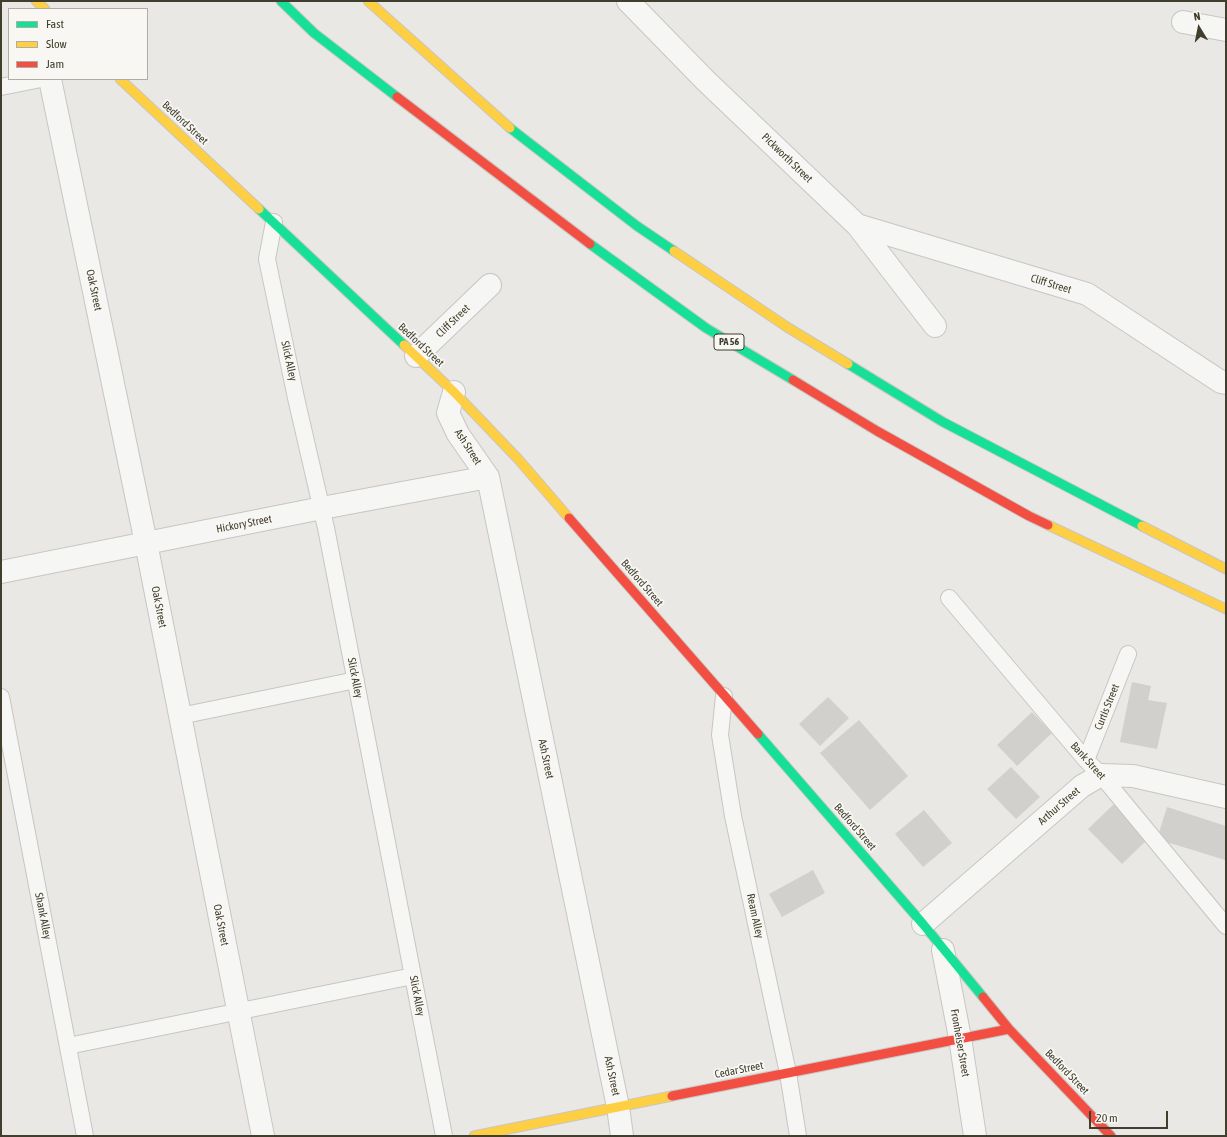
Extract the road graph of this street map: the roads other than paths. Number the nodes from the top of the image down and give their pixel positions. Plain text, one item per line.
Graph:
1 (35, 1) edge
2 (281, 1) edge
3 (368, 1) edge
4 (628, 1) edge
5 (44, 8) edge
6 (1183, 22) dead end
7 (1226, 30) edge
8 (36, 80) edge
9 (50, 80) edge
10 (121, 80) edge
11 (1, 87) edge
12 (274, 222) junction
13 (857, 225) junction
14 (490, 285) dead end
15 (935, 326) dead end
16 (416, 356) junction
17 (1226, 383) edge
18 (454, 392) junction
19 (488, 477) junction
20 (322, 508) junction
21 (146, 543) junction
22 (1226, 569) edge
23 (1, 572) edge
24 (949, 598) dead end
25 (1226, 609) edge
26 (1128, 654) dead end
27 (356, 680) junction
28 (724, 696) junction
29 (1, 697) edge
30 (180, 716) junction
31 (1086, 760) junction
32 (1101, 775) junction
33 (1226, 798) edge
34 (923, 924) junction
35 (1226, 926) edge
36 (943, 950) junction
37 (413, 976) junction
38 (238, 1012) junction
39 (1009, 1029) junction
40 (960, 1038) junction
41 (68, 1046) junction
42 (788, 1073) junction
43 (618, 1107) junction
44 (85, 1136) edge
45 (263, 1136) edge
46 (444, 1136) edge
47 (474, 1136) edge
48 (622, 1136) edge
49 (798, 1136) edge
50 (975, 1136) edge
51 (1111, 1136) edge

1 - 5 main road
2 - 25 main road, PA 56
3 - 22 main road
4 - 13 street, Pickworth Street
6 - 7 street
8 - 11 lane
9 - 21 street, Oak Street
10 - 12 main road, Bedford Street
12 - 16 main road, Bedford Street
12 - 20 lane, Slick Alley
13 - 15 street, Pickworth Street
13 - 17 street, Cliff Street
14 - 16 street, Cliff Street
16 - 18 main road, Bedford Street
18 - 19 street, Ash Street
18 - 28 main road, Bedford Street
19 - 20 street, Hickory Street
19 - 43 street, Ash Street
20 - 21 street, Hickory Street
20 - 27 lane, Slick Alley
21 - 23 street, Hickory Street
21 - 30 street, Oak Street
24 - 31 lane, Bank Street
26 - 31 lane, Curtis Street
27 - 30 lane
27 - 37 lane, Slick Alley
28 - 34 main road, Bedford Street
28 - 42 lane, Ream Alley
29 - 41 lane, Shank Alley
30 - 38 street, Oak Street
31 - 32 lane, Bank Street
32 - 33 street
32 - 34 street, Arthur Street
32 - 35 lane, Bank Street
34 - 36 main road, Bedford Street
36 - 39 main road, Bedford Street
36 - 40 street, Fronheiser Street
37 - 38 lane
37 - 46 lane, Slick Alley
38 - 41 lane
38 - 45 street, Oak Street
39 - 40 main road, Cedar Street
39 - 51 main road, Bedford Street
40 - 42 main road, Cedar Street
40 - 50 street, Fronheiser Street
41 - 44 lane, Shank Alley
42 - 43 main road, Cedar Street
42 - 49 lane, Ream Alley
43 - 47 main road, Cedar Street
43 - 48 street, Ash Street

